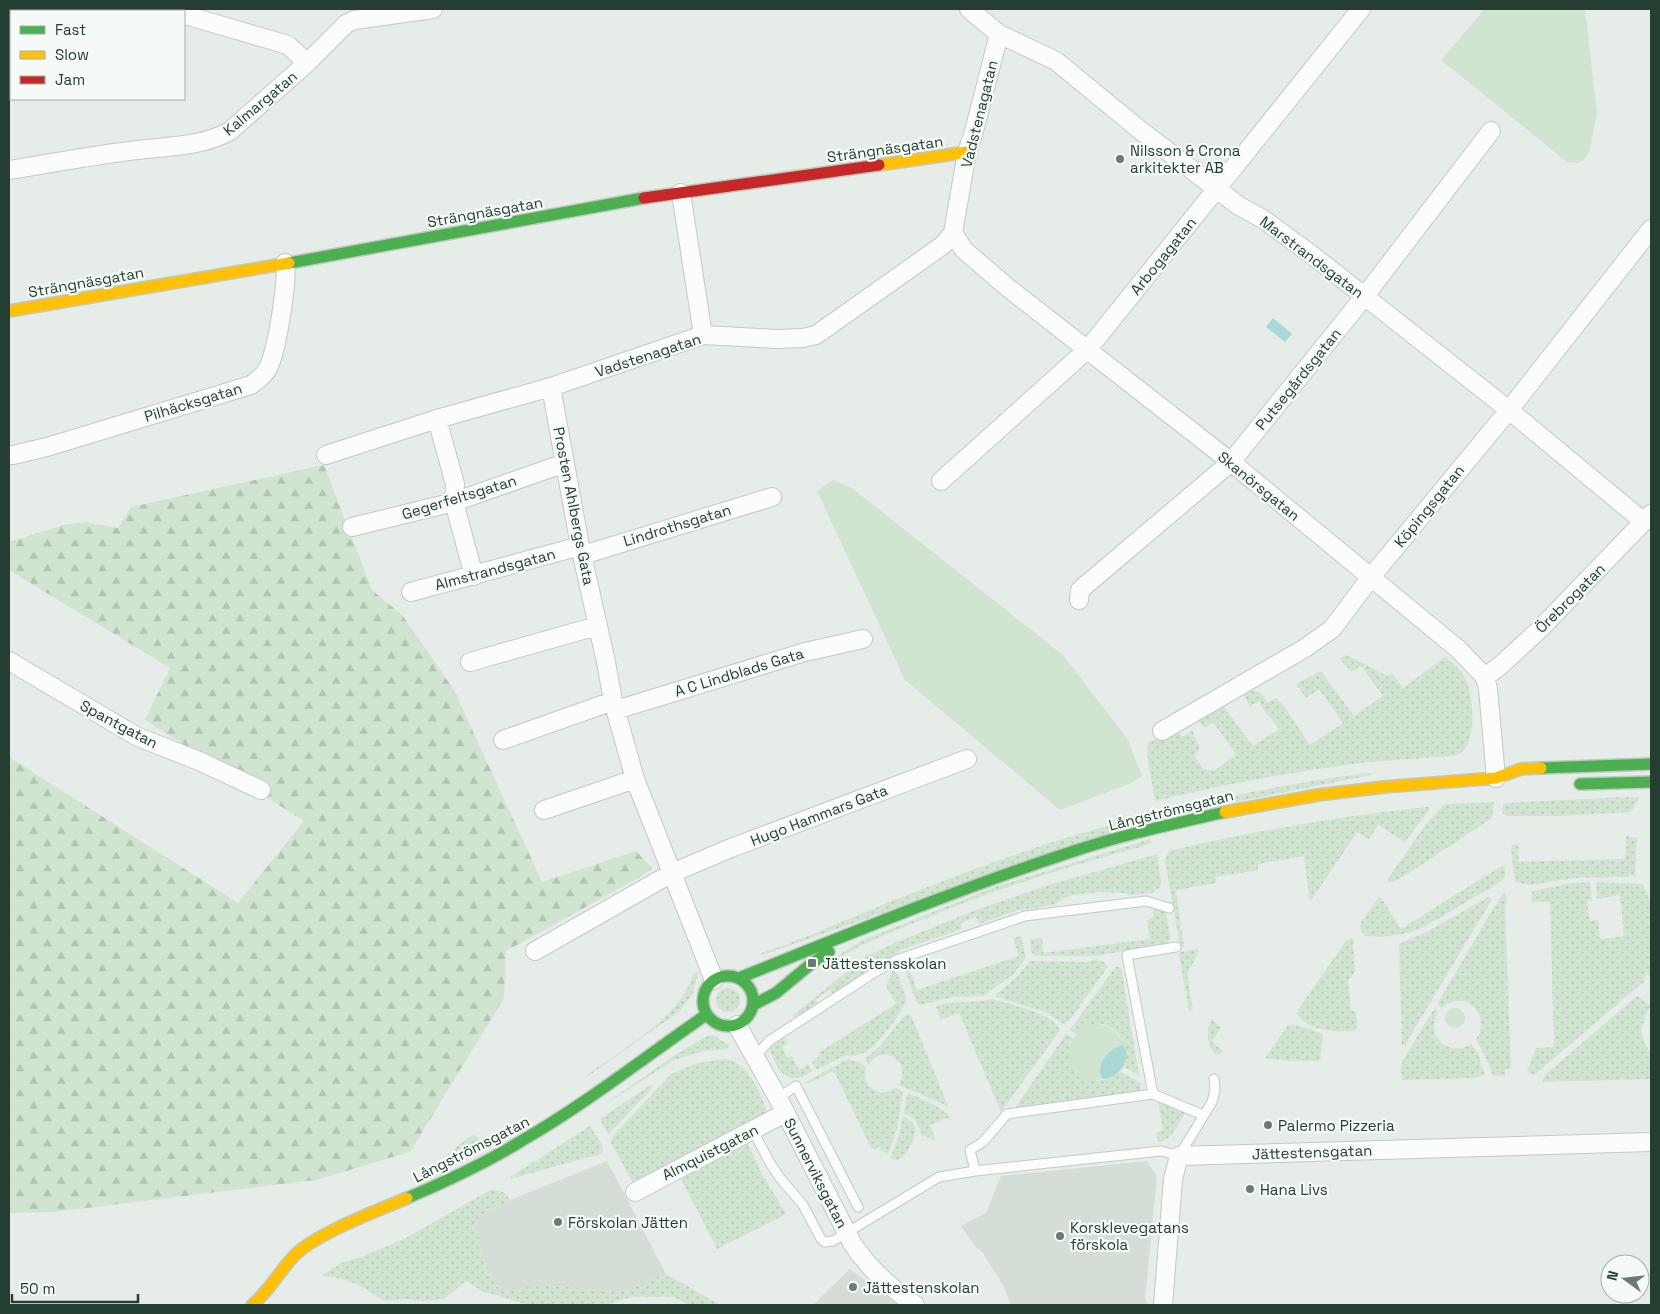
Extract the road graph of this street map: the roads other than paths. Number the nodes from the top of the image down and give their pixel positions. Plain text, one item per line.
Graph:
1 (434, 9) edge
2 (969, 9) edge
3 (1361, 9) edge
4 (185, 14) edge
5 (999, 34) junction
6 (307, 63) junction
7 (1491, 131) dead end
8 (967, 152) junction
9 (9, 170) edge
10 (1218, 189) junction
11 (681, 193) junction
12 (1651, 230) edge
13 (953, 233) junction
14 (284, 263) junction
15 (1364, 296) junction
16 (9, 311) edge
17 (703, 335) junction
18 (1088, 349) junction
19 (551, 387) junction
20 (1509, 410) junction
21 (437, 419) junction
22 (9, 455) edge
23 (326, 455) dead end
24 (1231, 462) junction
25 (566, 463) junction
26 (941, 480) dead end
27 (772, 496) dead end
28 (454, 502) junction
29 (1648, 518) edge
30 (352, 527) dead end
31 (582, 550) junction
32 (474, 576) junction
33 (1371, 577) junction
34 (410, 592) dead end
35 (1079, 600) dead end
36 (597, 626) junction
37 (863, 639) dead end
38 (9, 661) edge
39 (470, 662) dead end
40 (1485, 677) junction
41 (615, 705) junction
42 (1162, 731) dead end
43 (503, 740) dead end
44 (967, 759) dead end
45 (1651, 764) edge
46 (1496, 778) junction
47 (636, 779) junction
48 (1651, 782) edge
49 (1513, 783) dead end
50 (1572, 784) dead end
51 (261, 790) dead end
52 (544, 810) dead end
53 (672, 873) junction
54 (1170, 908) dead end
55 (867, 928) junction
56 (1176, 947) dead end
57 (535, 951) dead end
58 (739, 978) junction
59 (714, 980) junction
60 (753, 1005) junction
61 (706, 1015) junction
62 (737, 1025) junction
63 (755, 1057) junction
64 (1214, 1079) dead end
65 (1154, 1094) junction
66 (781, 1105) junction
67 (1203, 1115) junction
68 (753, 1130) junction
69 (1651, 1142) edge
70 (1179, 1156) junction
71 (975, 1171) junction
72 (635, 1192) dead end
73 (858, 1207) dead end
74 (847, 1233) junction
75 (252, 1305) edge
76 (915, 1305) edge
77 (1163, 1305) edge

1 - 6 street, Kalmargatan
2 - 5 street, Marstrandsgatan
3 - 10 street, Arbogagatan
4 - 6 street
5 - 8 street, Vadstenagatan
5 - 10 street, Marstrandsgatan
6 - 9 street, Kalmargatan
7 - 15 street, Putsegårdsgatan
8 - 11 street, Strängnäsgatan
8 - 13 street, Vadstenagatan
10 - 15 street, Marstrandsgatan
10 - 18 street, Arbogagatan
11 - 14 street, Strängnäsgatan
11 - 17 street
12 - 20 street, Köpingsgatan
13 - 17 street, Vadstenagatan
13 - 18 street, Skanörsgatan
14 - 16 street, Strängnäsgatan
14 - 22 street, Pilhäcksgatan
15 - 20 street, Marstrandsgatan
15 - 24 street, Putsegårdsgatan
17 - 19 street, Vadstenagatan
18 - 24 street, Skanörsgatan
18 - 26 street, Arbogagatan
19 - 21 street, Vadstenagatan
19 - 25 street, Prosten Ahlbergs Gata
20 - 29 street, Marstrandsgatan
20 - 33 street, Köpingsgatan
21 - 23 street, Vadstenagatan
21 - 28 street
24 - 33 street, Skanörsgatan
24 - 35 street, Putsegårdsgatan
25 - 28 street, Gegerfeltsgatan
25 - 31 street, Prosten Ahlbergs Gata
27 - 31 street, Lindrothsgatan
28 - 30 street, Gegerfeltsgatan
28 - 32 street
29 - 40 street, Örebrogatan
31 - 32 street, Almstrandsgatan
31 - 36 street, Prosten Ahlbergs Gata
32 - 34 street, Almstrandsgatan
33 - 40 street, Skanörsgatan
33 - 42 street, Köpingsgatan
36 - 39 street
36 - 41 street, Prosten Ahlbergs Gata
37 - 41 street, A C Lindblads Gata
38 - 51 street, Spantgatan
40 - 46 street
41 - 43 street
41 - 47 street, Prosten Ahlbergs Gata
44 - 53 street, Hugo Hammars Gata
45 - 46 street, Långströmsgatan
46 - 49 street, Långströmsgatan
46 - 55 street, Långströmsgatan
47 - 52 street
47 - 53 street, Prosten Ahlbergs Gata
48 - 50 street
53 - 57 street
53 - 59 street, Prosten Ahlbergs Gata
54 - 63 lane
55 - 58 street, Långströmsgatan
55 - 60 street, Långströmsgatan
56 - 65 lane
58 - 59 street, Långströmsgatan
58 - 60 street
59 - 61 street
60 - 62 street, Långströmsgatan
61 - 62 street
61 - 75 street, Långströmsgatan
62 - 63 street, Sunnerviksgatan
63 - 66 street, Sunnerviksgatan
64 - 67 lane
65 - 67 lane
65 - 71 lane
66 - 68 street, Almquistgatan
66 - 73 lane
66 - 74 street, Sunnerviksgatan
67 - 70 lane
68 - 72 street, Almquistgatan
68 - 74 lane, Jättestensgatan
69 - 70 street, Jättestensgatan
70 - 71 lane, Jättestensgatan
70 - 77 street
71 - 74 lane, Jättestensgatan
74 - 76 street, Sunnerviksgatan

